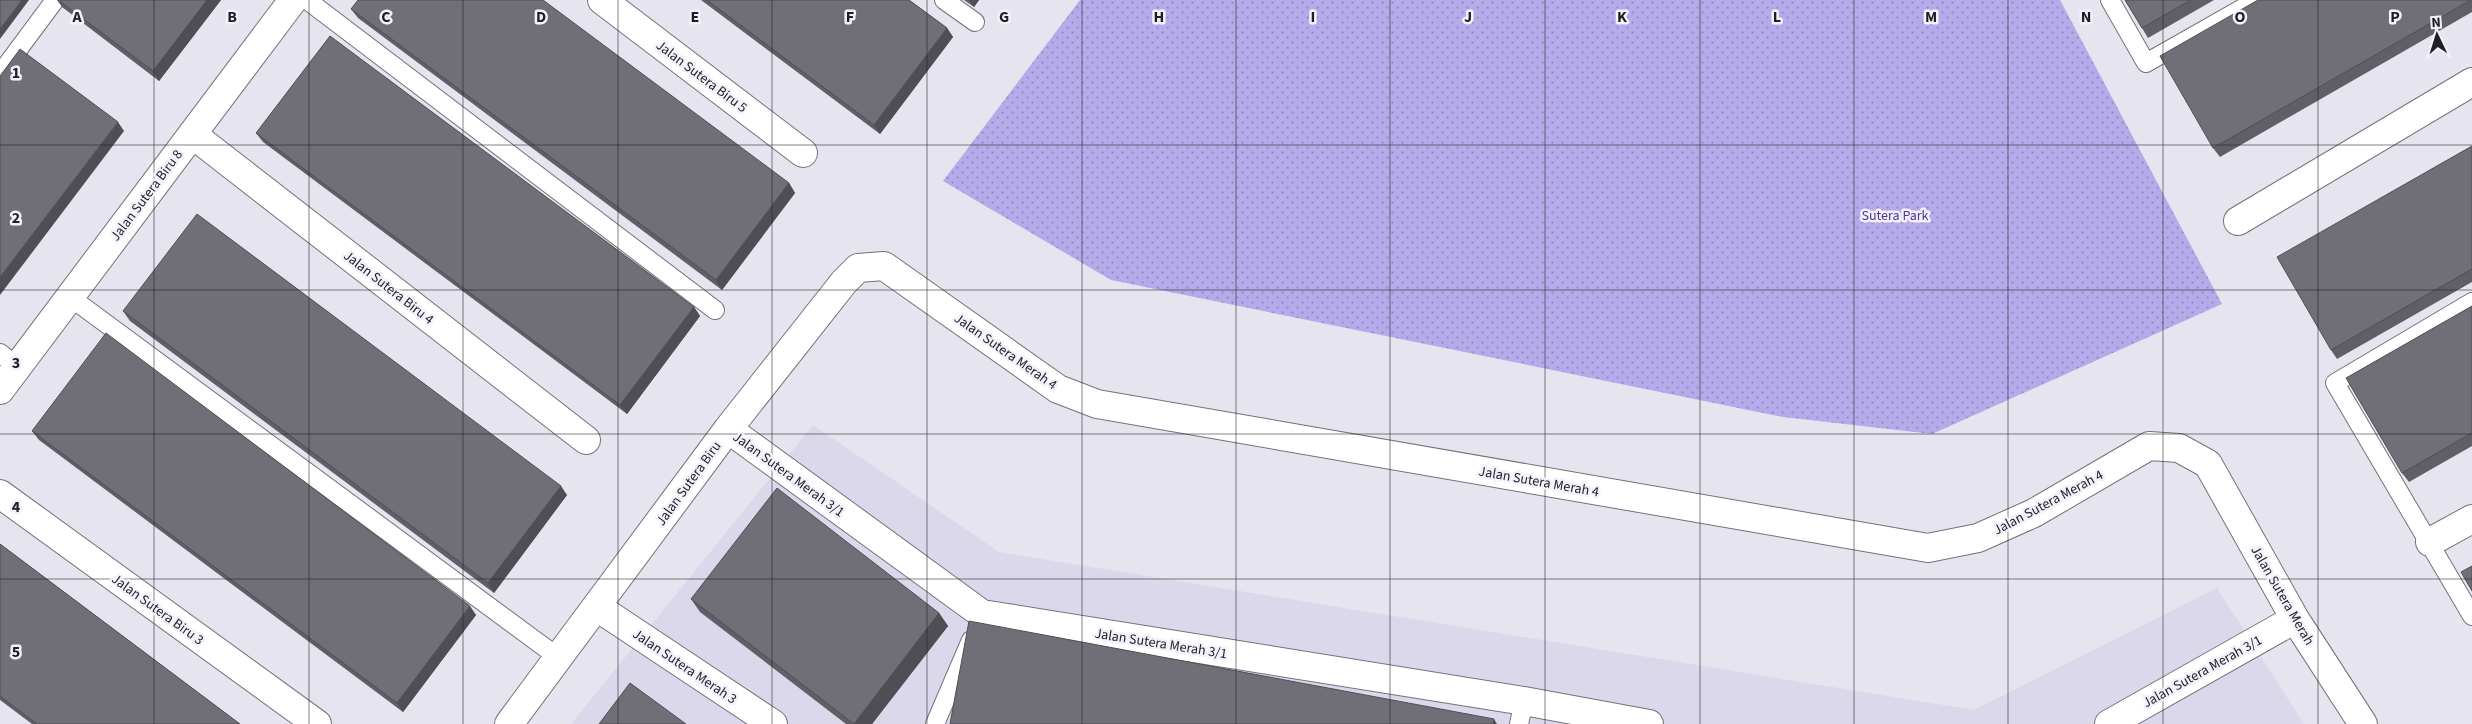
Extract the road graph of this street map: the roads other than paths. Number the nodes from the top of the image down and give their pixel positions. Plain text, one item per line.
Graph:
1 (55, 0) edge
2 (293, 0) edge
3 (307, 0) edge
4 (602, 0) edge
5 (944, 0) edge
6 (2110, 0) edge
7 (2257, 0) edge
8 (975, 22) dead end
9 (0, 74) edge
10 (2472, 82) edge
11 (192, 134) junction
12 (803, 153) dead end
13 (2238, 221) dead end
14 (884, 266) joint
15 (70, 297) junction
16 (2472, 302) edge
17 (716, 310) dead end
18 (9, 360) edge
19 (0, 390) edge
20 (728, 429) junction
21 (586, 440) dead end
22 (2208, 464) joint
23 (0, 494) edge
24 (2472, 518) edge
25 (2430, 542) junction
26 (597, 607) junction
27 (982, 614) junction
28 (2472, 616) edge
29 (2295, 619) junction
30 (559, 658) junction
31 (1521, 713) edge
32 (316, 724) edge
33 (509, 724) edge
34 (773, 724) edge
35 (935, 724) edge
36 (1649, 724) edge
37 (2109, 724) edge
38 (2363, 724) edge

1 - 9 lane
2 - 11 street, Jalan Sutera Biru 8
3 - 17 lane
4 - 12 street, Jalan Sutera Biru 5
5 - 8 lane
6 - 7 lane
10 - 13 street
11 - 15 street, Jalan Sutera Biru 8
11 - 21 street, Jalan Sutera Biru 4
14 - 20 street, Jalan Sutera Biru
14 - 22 street, Jalan Sutera Merah 4
15 - 18 street, Jalan Sutera Biru 8
15 - 30 lane
16 - 25 lane
18 - 19 street, Jalan Sutera Biru 8
20 - 26 street, Jalan Sutera Biru
20 - 27 street, Jalan Sutera Merah 3/1
22 - 29 street, Jalan Sutera Merah
23 - 32 street, Jalan Sutera Biru 3
24 - 25 street
25 - 28 lane
26 - 30 street, Jalan Sutera Biru
26 - 34 street, Jalan Sutera Merah 3
27 - 31 street, Jalan Sutera Merah 3/1
27 - 35 lane
29 - 37 street, Jalan Sutera Merah 3/1
29 - 38 street, Jalan Sutera Merah
30 - 33 street, Jalan Sutera Biru
31 - 36 street, Jalan Sutera Merah 3/1

